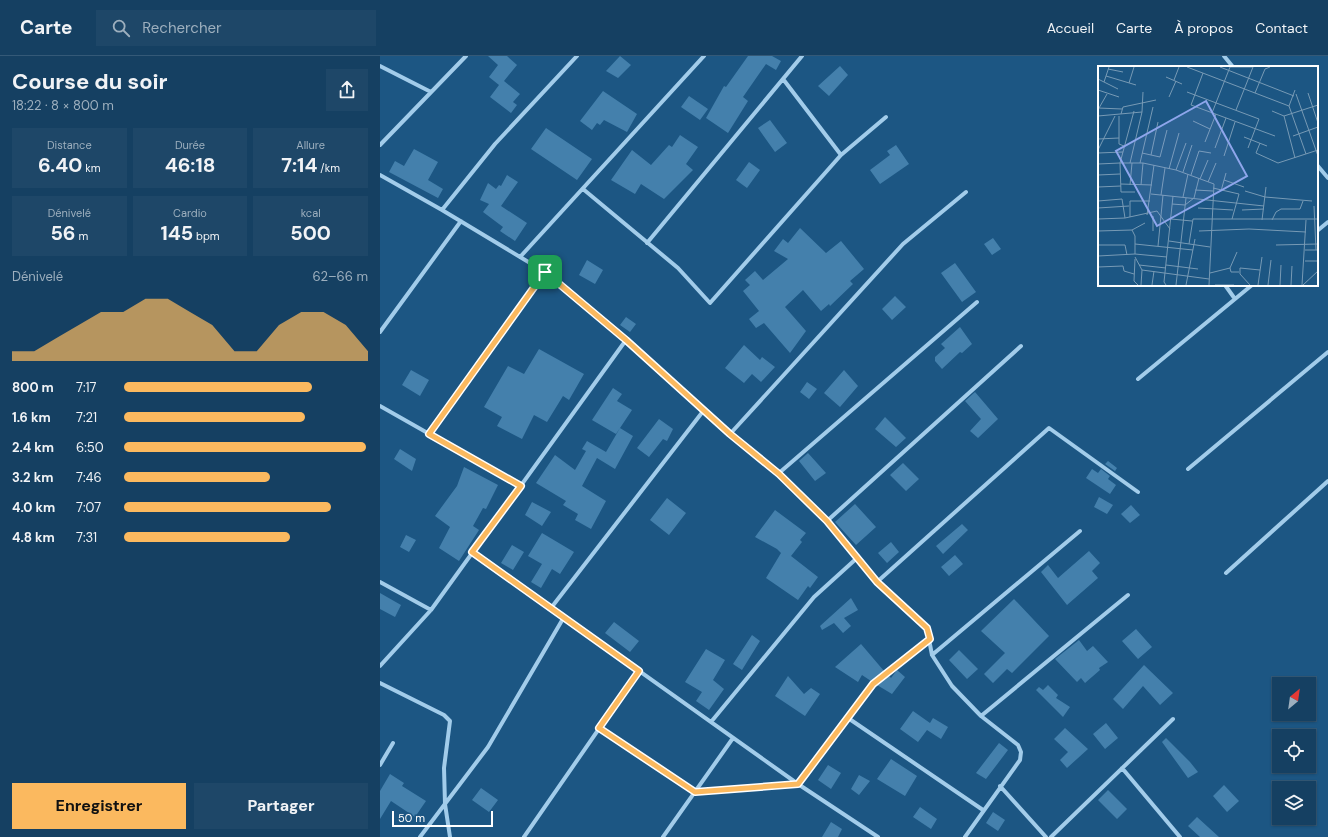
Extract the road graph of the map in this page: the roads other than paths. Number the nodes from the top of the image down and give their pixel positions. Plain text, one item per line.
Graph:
1 (466, 56) edge
2 (577, 56) edge
3 (704, 56) edge
4 (802, 56) edge
5 (1224, 56) edge
6 (380, 66) edge
7 (1232, 66) edge
8 (783, 79) junction
9 (431, 92) junction
10 (886, 117) dead end
11 (380, 145) edge
12 (841, 155) junction
13 (1318, 166) edge
14 (1328, 170) edge
15 (1324, 174) junction
16 (380, 176) edge
17 (1328, 178) edge
18 (583, 189) junction
19 (966, 192) dead end
20 (442, 210) junction
21 (461, 221) junction
22 (1328, 222) edge
23 (1318, 230) edge
24 (648, 243) junction
25 (520, 257) junction
26 (545, 272) junction
27 (1226, 286) edge
28 (1251, 286) edge
29 (1235, 299) junction
30 (977, 302) dead end
31 (380, 332) edge
32 (626, 340) junction
33 (1021, 346) dead end
34 (1328, 352) edge
35 (1138, 380) dead end
36 (380, 406) edge
37 (704, 410) junction
38 (429, 434) junction
39 (730, 434) junction
40 (1188, 469) dead end
41 (779, 474) junction
42 (1328, 481) edge
43 (521, 486) junction
44 (1138, 492) dead end
45 (827, 521) junction
46 (1080, 531) dead end
47 (472, 552) junction
48 (857, 558) junction
49 (1226, 573) dead end
50 (380, 582) edge
51 (877, 582) junction
52 (1128, 595) dead end
53 (551, 608) junction
54 (431, 610) junction
55 (564, 618) junction
56 (930, 639) junction
57 (932, 655) junction
58 (380, 666) edge
59 (639, 671) junction
60 (380, 683) edge
61 (982, 716) junction
62 (848, 718) junction
63 (1173, 719) dead end
64 (711, 722) junction
65 (599, 728) junction
66 (733, 738) junction
67 (393, 743) dead end
68 (380, 765) edge
69 (1122, 768) junction
70 (798, 784) junction
71 (1000, 786) junction
72 (695, 792) junction
73 (445, 804) junction
74 (983, 810) junction
75 (420, 837) edge
76 (450, 837) edge
77 (524, 837) edge
78 (663, 837) edge
79 (878, 837) edge
80 (965, 837) edge
81 (1046, 837) edge
82 (1051, 837) edge
83 (1180, 837) edge

1 - 9 street
2 - 20 street
3 - 18 street
4 - 8 street
5 - 7 street
6 - 9 street
8 - 12 street
8 - 24 street
9 - 11 street
10 - 12 street
12 - 24 street
13 - 15 street
14 - 15 street
15 - 17 street
16 - 20 street
18 - 24 street
18 - 25 street
19 - 39 street
20 - 21 street
21 - 25 street
21 - 31 street
22 - 23 street
25 - 26 street
26 - 32 street
26 - 38 street
27 - 29 street
28 - 29 street
29 - 35 street
30 - 41 street
32 - 37 street
32 - 43 street
33 - 45 street
34 - 40 street
36 - 38 street
37 - 39 street
37 - 53 street
38 - 43 street
39 - 41 street
41 - 45 street
42 - 49 street
43 - 47 street
44 - 51 street
45 - 48 street
46 - 57 street
47 - 53 street
47 - 54 street
48 - 51 street
48 - 64 street
50 - 54 street
51 - 56 street
52 - 61 street
53 - 55 street
54 - 58 street
55 - 59 street
55 - 73 street
56 - 57 street
56 - 62 street
57 - 61 street
59 - 64 street
59 - 65 street
60 - 73 street
61 - 71 street
62 - 70 street
62 - 74 street
63 - 69 street
64 - 66 street
65 - 72 street
65 - 77 street
66 - 70 street
66 - 72 street
67 - 68 street
69 - 82 street
69 - 83 street
70 - 72 street
70 - 79 street
71 - 74 street
71 - 81 street
72 - 78 street
73 - 75 street
73 - 76 street
74 - 80 street

